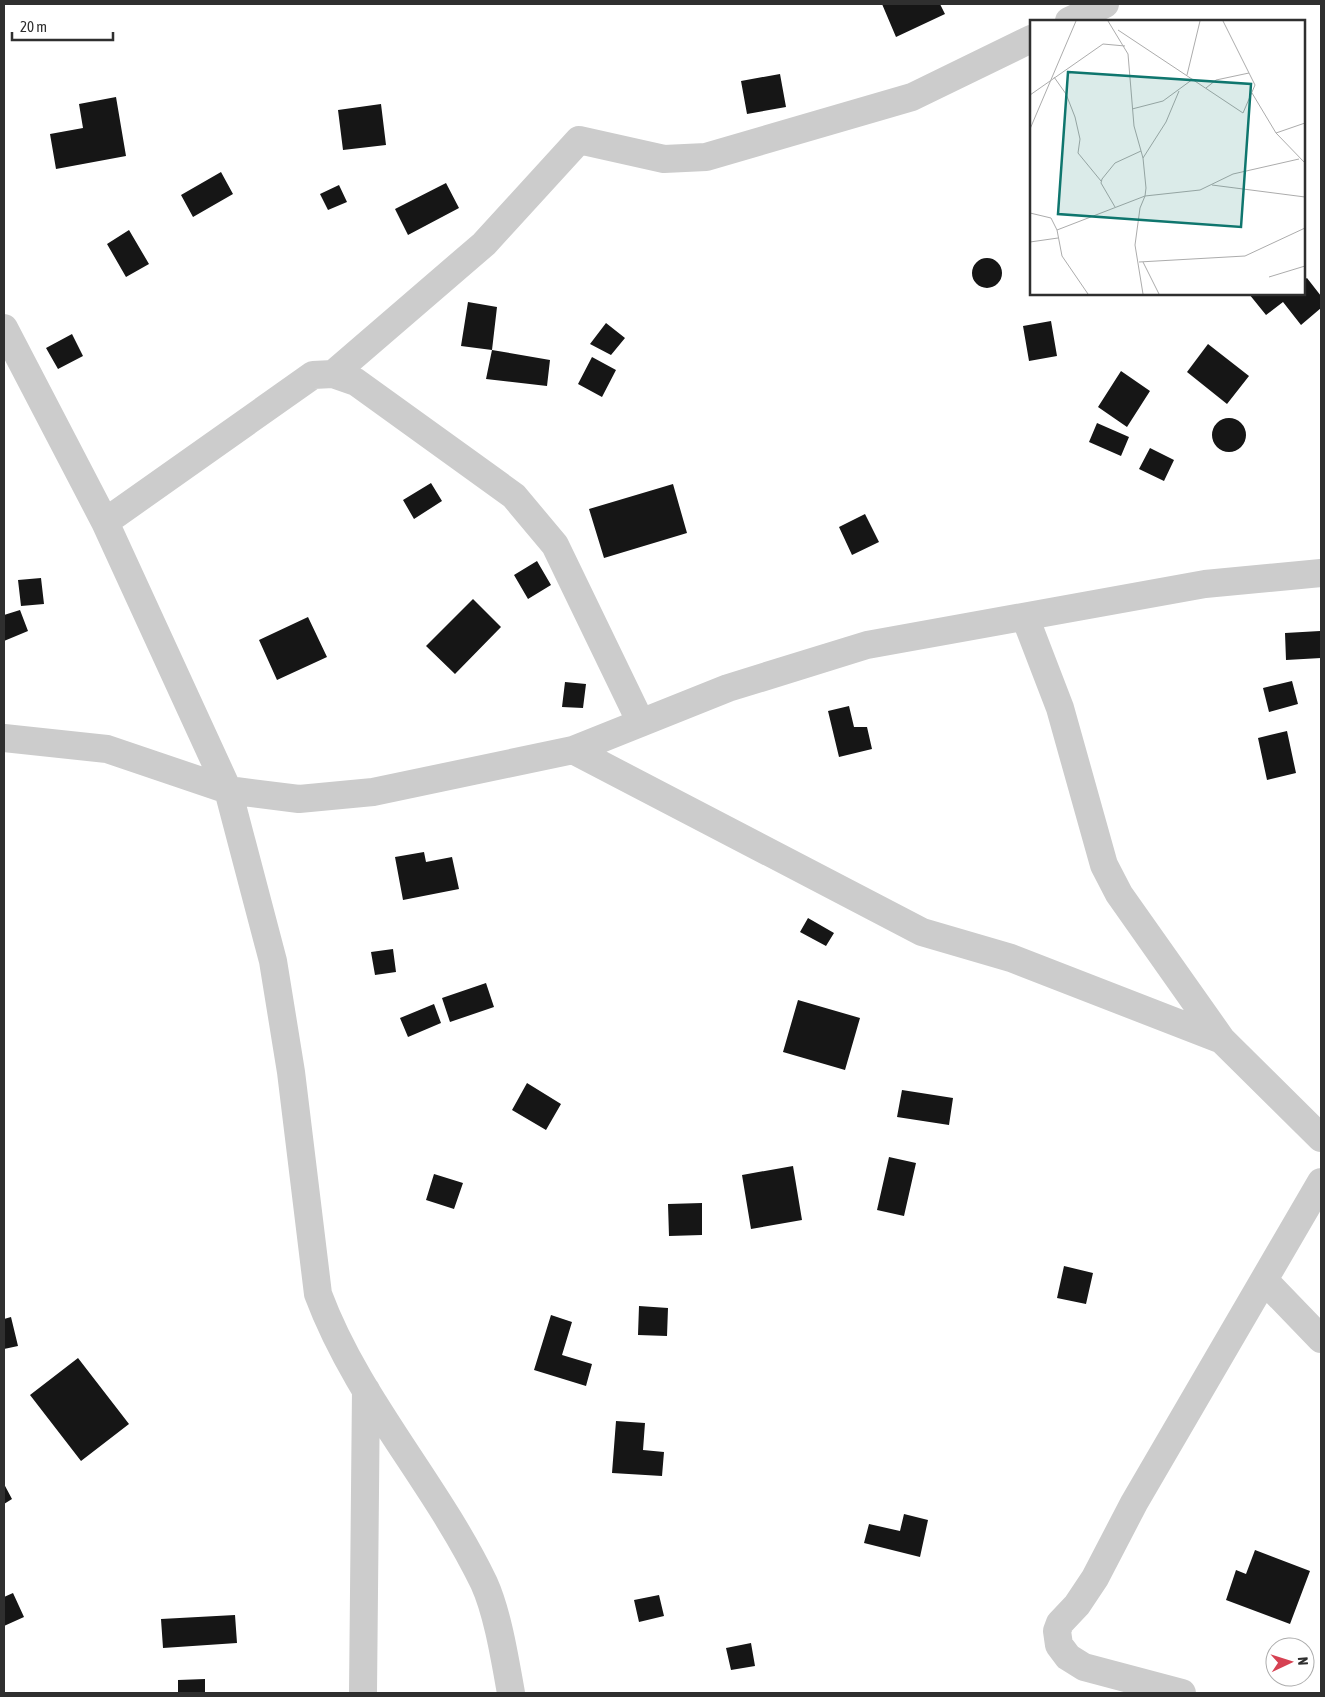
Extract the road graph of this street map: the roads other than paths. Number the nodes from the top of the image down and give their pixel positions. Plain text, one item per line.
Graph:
1 (1105, 4) edge
2 (1071, 20) edge
3 (1030, 39) edge
4 (4, 328) edge
5 (333, 374) junction
6 (104, 522) junction
7 (1321, 573) edge
8 (1025, 617) junction
9 (641, 723) junction
10 (4, 738) edge
11 (573, 750) junction
12 (228, 790) junction
13 (1222, 1040) junction
14 (1321, 1138) edge
15 (1321, 1182) edge
16 (1264, 1280) junction
17 (1321, 1339) edge
18 (366, 1388) junction
19 (363, 1693) edge
20 (511, 1693) edge
21 (1182, 1693) edge

1 - 2 street
3 - 5 street
4 - 6 street
5 - 6 street
5 - 9 street
6 - 12 street
7 - 8 street
8 - 9 street
8 - 13 street
9 - 11 street
10 - 12 street
11 - 12 street
11 - 13 street
12 - 18 street
13 - 14 street
15 - 16 street
16 - 17 street
16 - 21 street
18 - 19 street
18 - 20 street

